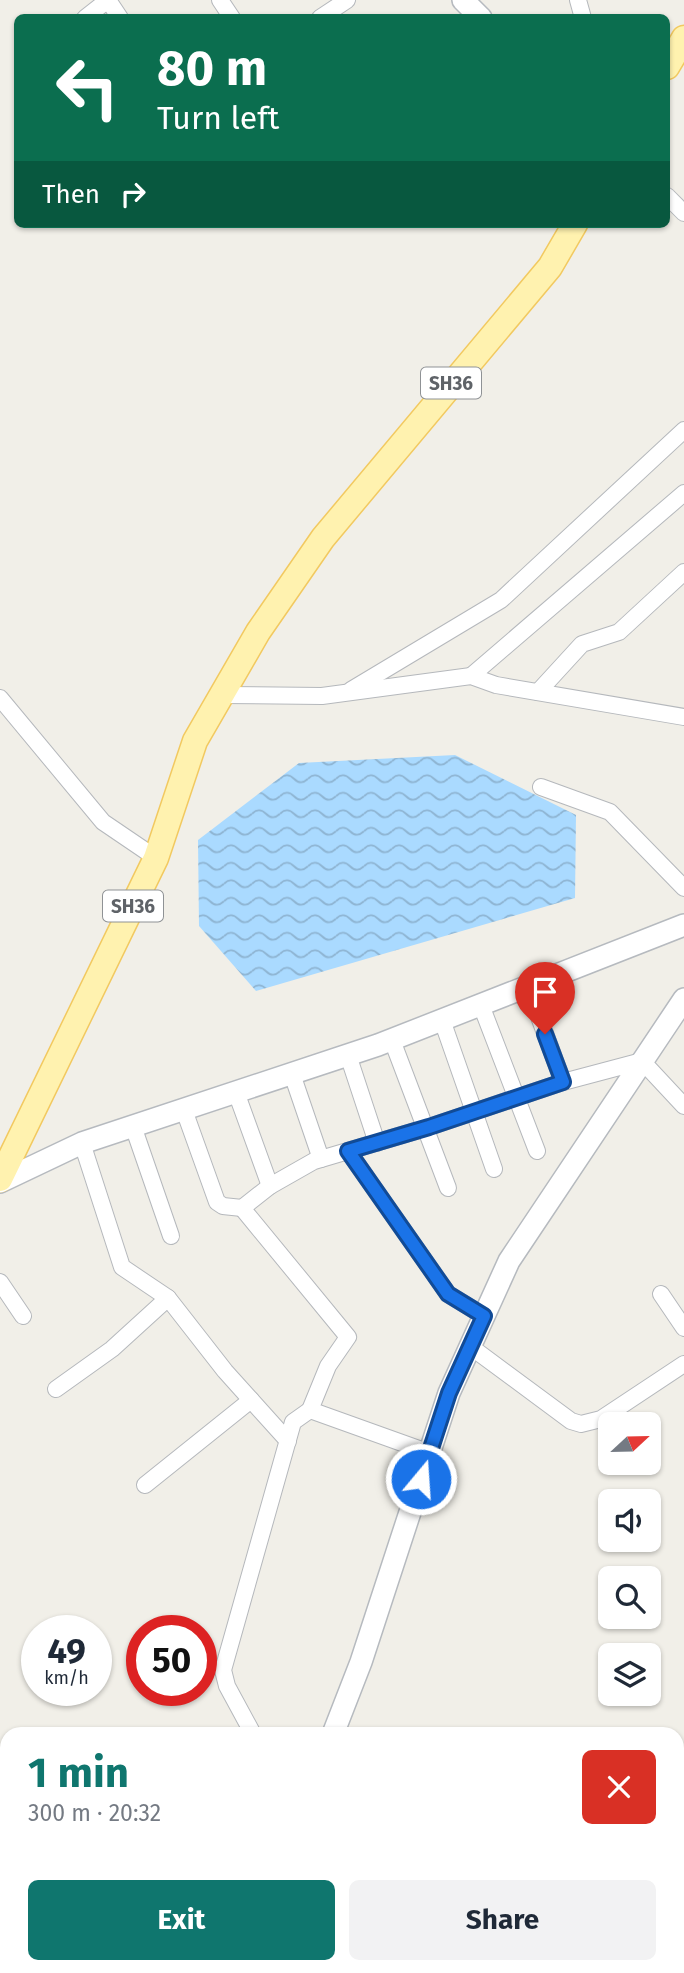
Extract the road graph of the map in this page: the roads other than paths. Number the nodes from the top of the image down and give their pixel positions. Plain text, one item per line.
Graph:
1 (108, 0) edge
2 (347, 0) edge
3 (463, 0) edge
4 (90, 14) edge
5 (326, 14) edge
6 (477, 14) edge
7 (684, 38) edge
8 (670, 63) edge
9 (670, 199) edge
10 (684, 213) edge
11 (573, 228) edge
12 (684, 430) edge
13 (684, 493) edge
14 (684, 572) edge
15 (471, 676) junction
16 (538, 692) junction
17 (345, 693) junction
18 (222, 695) junction
19 (0, 698) edge
20 (684, 717) edge
21 (541, 788) dead end
22 (156, 858) junction
23 (684, 888) edge
24 (684, 925) edge
25 (528, 986) junction
26 (684, 999) edge
27 (481, 1005) junction
28 (442, 1020) junction
29 (392, 1040) junction
30 (348, 1055) junction
31 (642, 1061) junction
32 (292, 1074) junction
33 (563, 1082) junction
34 (236, 1092) junction
35 (517, 1098) junction
36 (684, 1106) edge
37 (184, 1110) junction
38 (474, 1112) junction
39 (133, 1126) junction
40 (424, 1129) junction
41 (82, 1143) junction
42 (377, 1143) junction
43 (348, 1151) junction
44 (537, 1151) dead end
45 (321, 1159) junction
46 (494, 1169) dead end
47 (0, 1181) edge
48 (270, 1186) junction
49 (448, 1188) dead end
50 (242, 1208) junction
51 (171, 1236) dead end
52 (0, 1282) edge
53 (661, 1294) dead end
54 (167, 1298) junction
55 (23, 1316) dead end
56 (484, 1316) junction
57 (684, 1328) edge
58 (471, 1346) junction
59 (684, 1364) edge
60 (56, 1389) dead end
61 (251, 1401) junction
62 (310, 1410) junction
63 (288, 1441) junction
64 (430, 1453) junction
65 (145, 1485) dead end
66 (249, 1727) edge
67 (336, 1727) edge

1 - 4 street
2 - 5 street
3 - 6 main road
7 - 8 main road
9 - 10 street
11 - 18 main road, SH36
12 - 17 street
13 - 15 street
14 - 16 street
15 - 16 street
15 - 17 street
16 - 20 street
17 - 18 street
18 - 22 main road, SH36
19 - 22 street
21 - 23 street
22 - 47 main road, SH36
24 - 25 main road
25 - 27 main road
25 - 33 street
26 - 31 main road
27 - 28 main road
27 - 35 street
28 - 29 main road
28 - 38 street
29 - 30 main road
29 - 40 street
30 - 32 main road
30 - 42 street
31 - 33 street
31 - 36 street
31 - 56 main road
32 - 34 main road
32 - 45 street
33 - 35 street
34 - 37 main road
34 - 48 street
35 - 38 street
35 - 44 street
37 - 39 main road
37 - 50 street
38 - 40 street
38 - 46 street
39 - 41 main road
39 - 51 street
40 - 42 street
40 - 49 street
41 - 47 main road
41 - 54 street
42 - 43 street
43 - 45 street
43 - 56 street
45 - 48 street
48 - 50 street
50 - 62 street
52 - 55 street
53 - 57 street
54 - 60 street
54 - 61 street
56 - 58 main road
58 - 59 street
58 - 64 main road
61 - 63 street
61 - 65 street
62 - 63 street
62 - 64 street
63 - 66 street
64 - 67 main road

